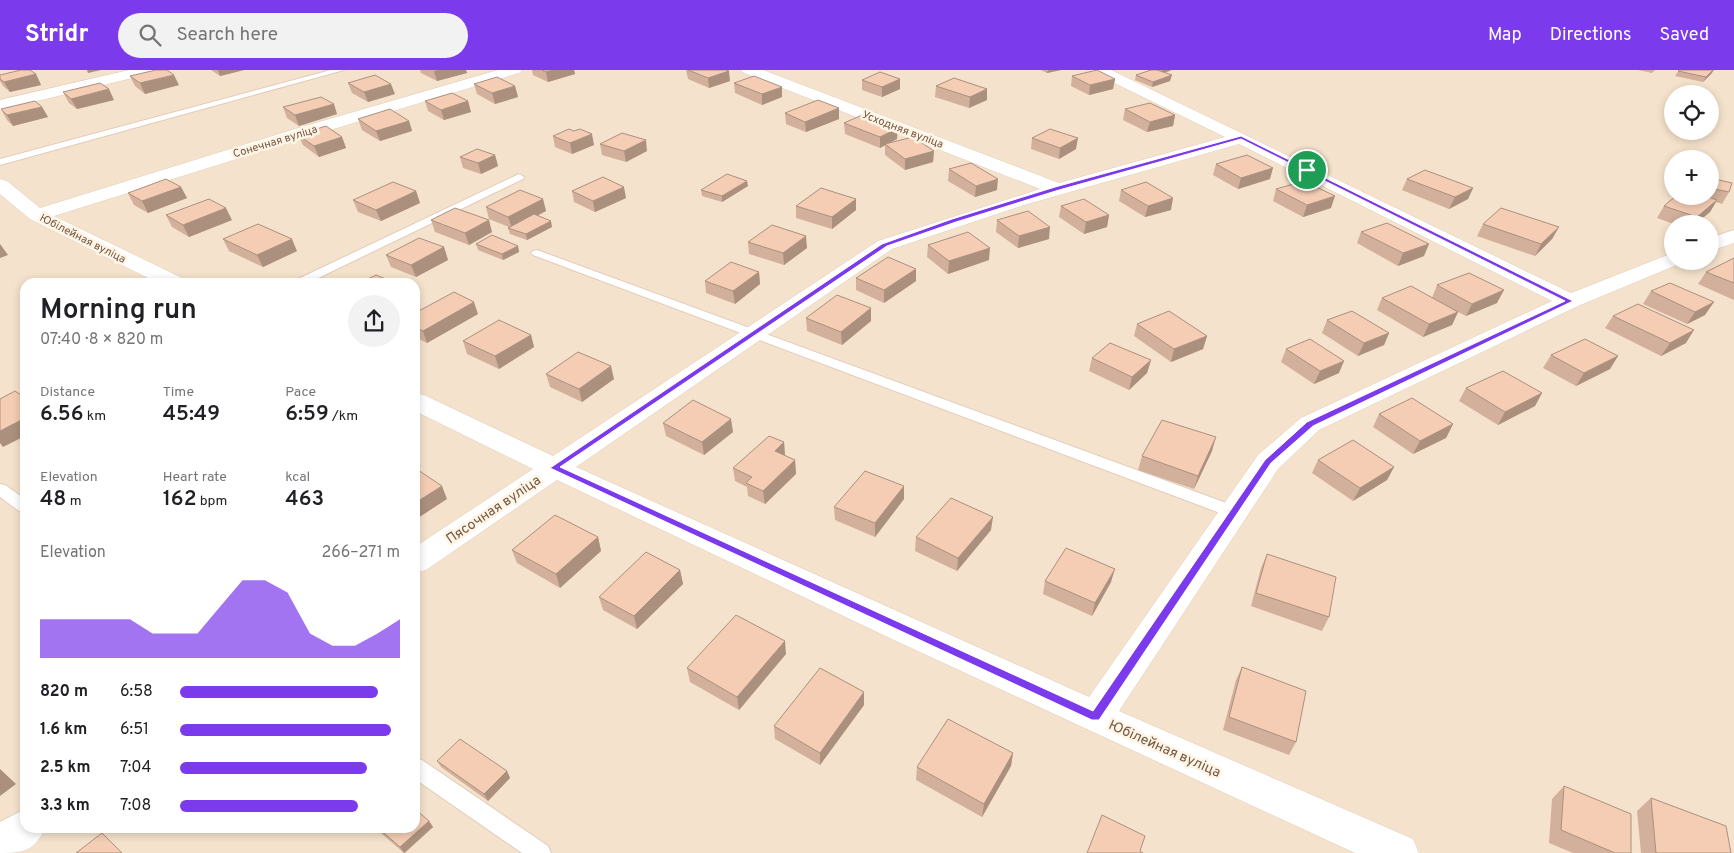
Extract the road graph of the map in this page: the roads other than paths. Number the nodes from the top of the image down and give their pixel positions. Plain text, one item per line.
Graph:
1 (148, 70) edge
2 (340, 70) edge
3 (514, 70) edge
4 (749, 70) edge
5 (1099, 70) edge
6 (0, 105) edge
7 (1241, 138) junction
8 (0, 162) edge
9 (519, 177) dead end
10 (0, 185) edge
11 (1057, 188) junction
12 (37, 215) junction
13 (1734, 236) edge
14 (1719, 242) edge
15 (537, 253) dead end
16 (1664, 263) edge
17 (164, 278) edge
18 (310, 278) edge
19 (1570, 301) junction
20 (753, 334) junction
21 (420, 403) edge
22 (554, 468) junction
23 (0, 489) edge
24 (20, 503) edge
25 (1234, 512) junction
26 (420, 559) edge
27 (1095, 717) junction
28 (420, 770) edge
29 (20, 832) edge
30 (0, 845) edge
31 (540, 853) edge
32 (1399, 853) edge

1 - 6 street
2 - 8 lane
3 - 12 street, Сонечная вуліца
4 - 11 street, Усходняя вуліца
5 - 7 street
7 - 11 street, Пясочная вуліца
7 - 19 street
9 - 18 lane
10 - 12 street, Юбілейная вуліца
11 - 20 street, Пясочная вуліца
12 - 17 street, Юбілейная вуліца
13 - 14 street
15 - 20 lane
16 - 19 street
19 - 25 street
20 - 22 street, Пясочная вуліца
20 - 25 lane
21 - 22 street, Юбілейная вуліца
22 - 26 street, Пясочная вуліца
22 - 27 street, Юбілейная вуліца
23 - 24 lane
25 - 27 street
27 - 32 street, Юбілейная вуліца
28 - 31 lane
29 - 30 street

